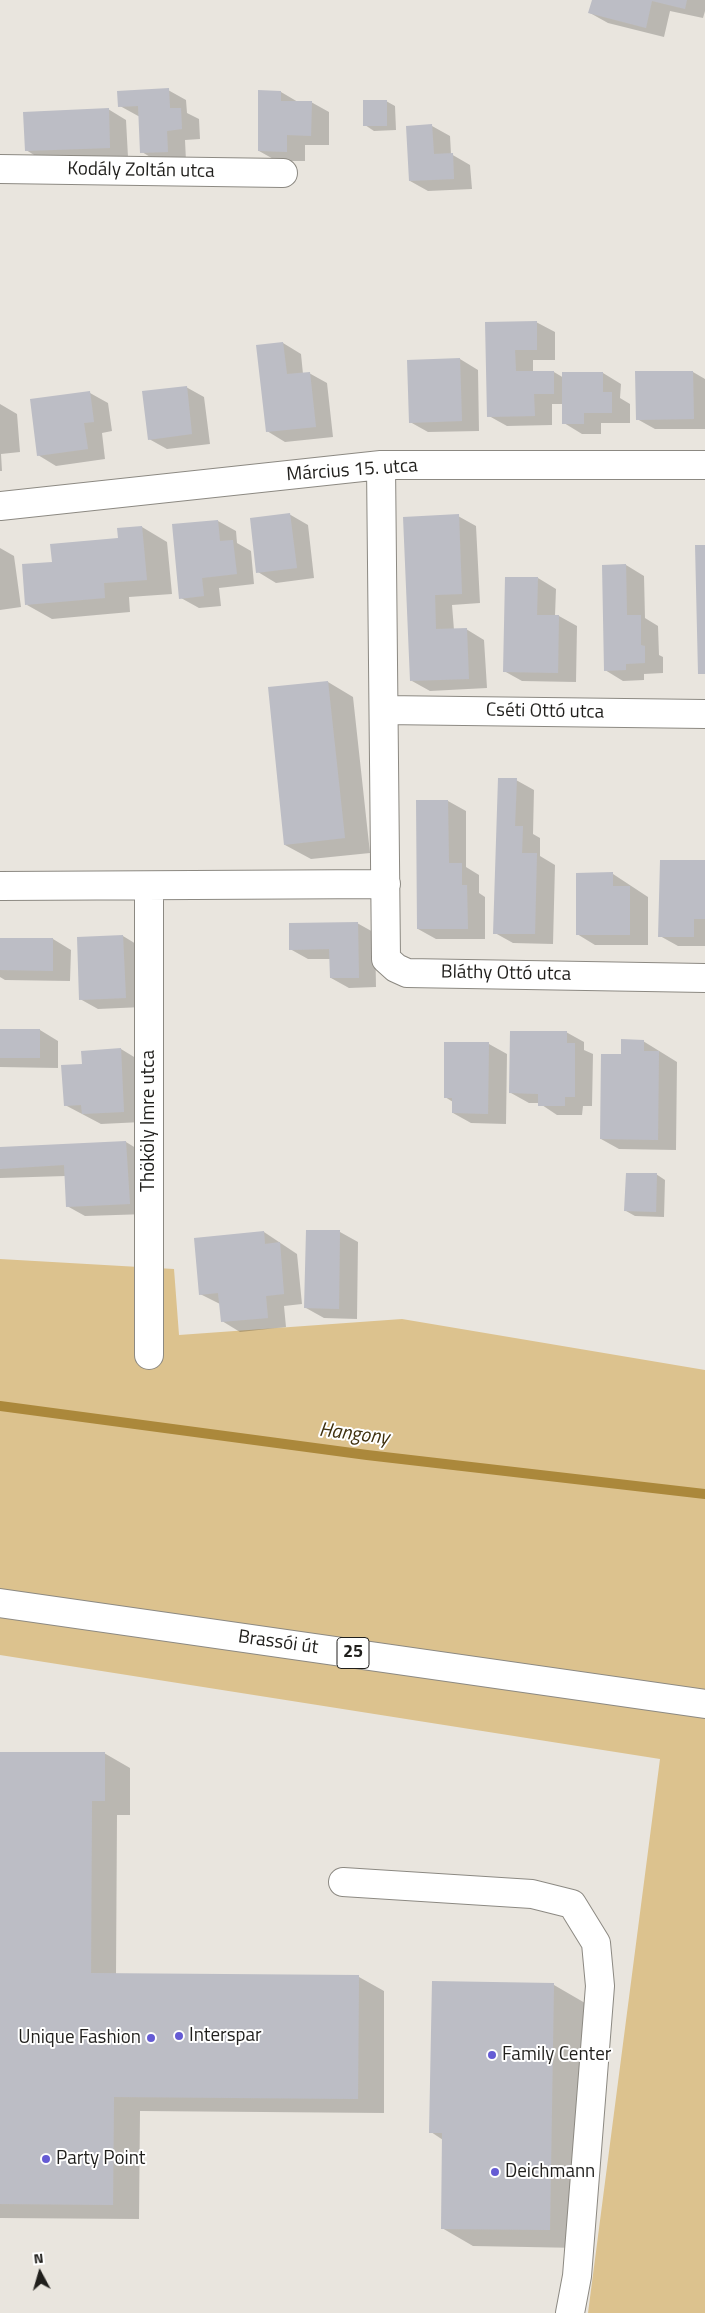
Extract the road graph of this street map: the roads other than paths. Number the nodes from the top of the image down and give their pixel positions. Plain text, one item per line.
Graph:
1 (0, 169) edge
2 (283, 173) dead end
3 (381, 465) junction
4 (705, 465) edge
5 (0, 506) edge
6 (384, 710) junction
7 (705, 714) edge
8 (386, 884) junction
9 (0, 886) edge
10 (149, 886) junction
11 (705, 978) edge
12 (149, 1355) dead end
13 (0, 1603) edge
14 (705, 1704) edge
15 (343, 1882) dead end
16 (570, 2313) edge

1 - 2 street, Kodály Zoltán utca
3 - 4 street, Március 15. utca
3 - 5 street, Március 15. utca
3 - 6 street
6 - 7 street, Cséti Ottó utca
6 - 8 street
8 - 10 street
8 - 11 street, Bláthy Ottó utca
9 - 10 street
10 - 12 street, Thököly Imre utca
13 - 14 street, Brassói út / 25
15 - 16 street

